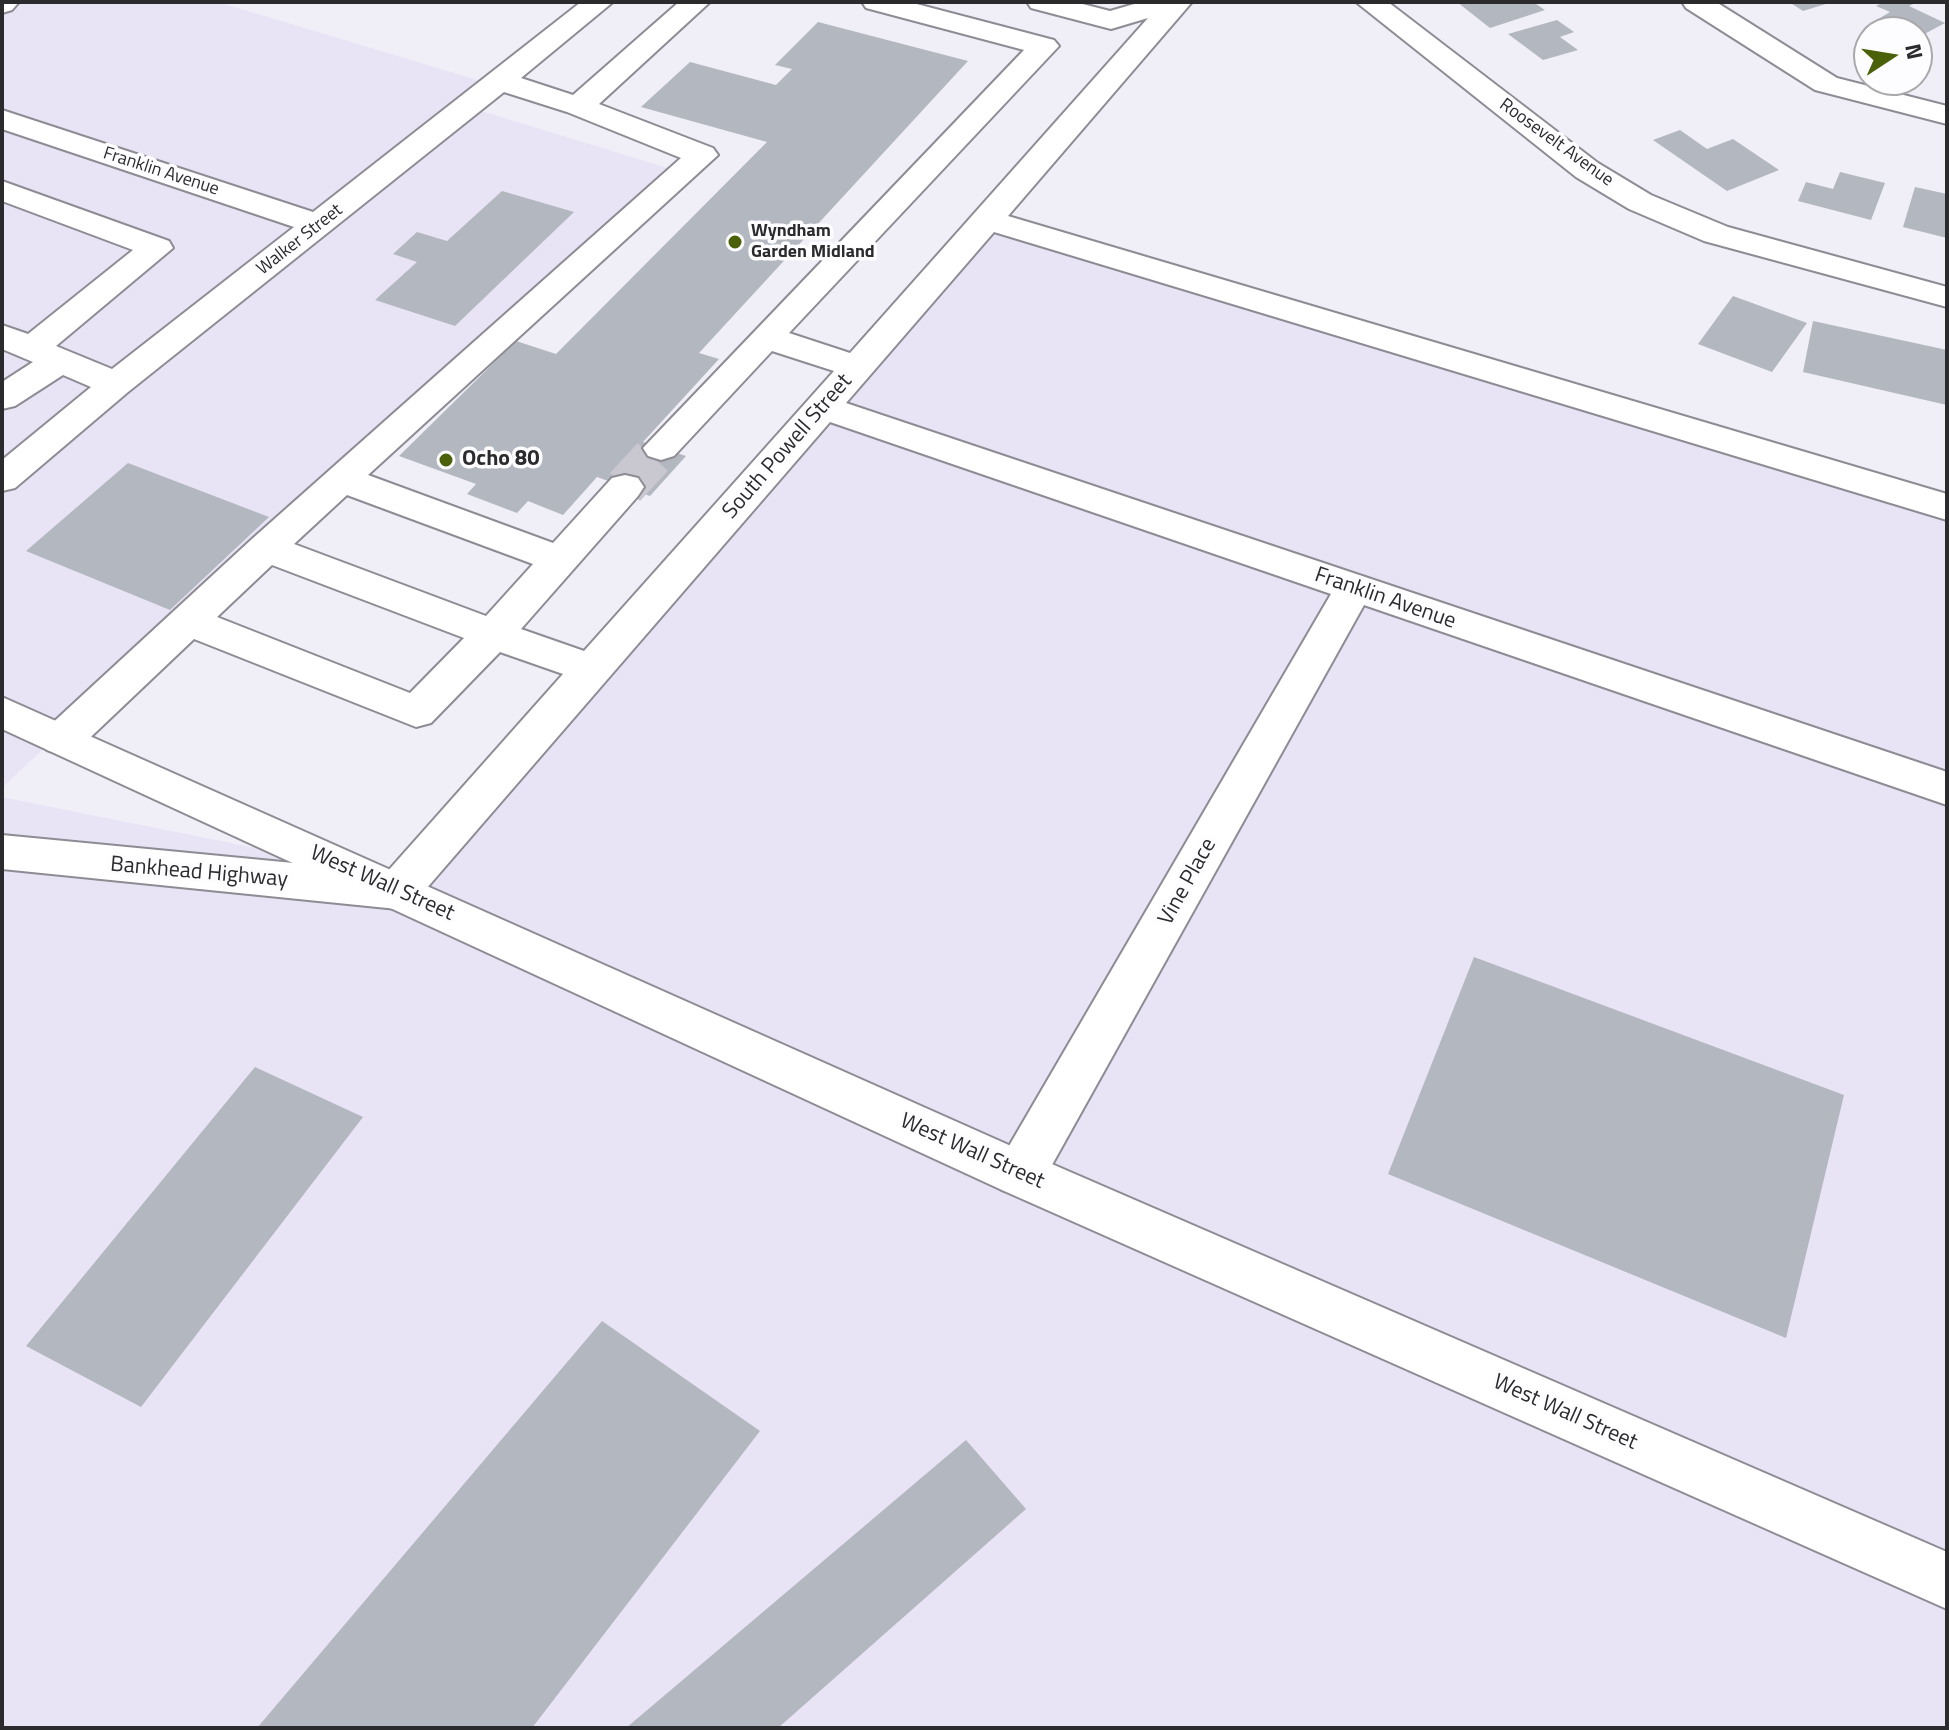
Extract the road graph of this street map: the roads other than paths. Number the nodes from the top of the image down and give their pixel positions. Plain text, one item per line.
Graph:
1 (599, 2) edge
2 (696, 2) edge
3 (876, 2) edge
4 (1041, 2) edge
5 (1370, 2) edge
6 (1696, 2) edge
7 (1162, 4) edge
8 (500, 81) junction
9 (578, 106) junction
10 (1947, 115) edge
11 (2, 119) edge
12 (2, 190) edge
13 (987, 220) junction
14 (319, 225) junction
15 (1947, 297) edge
16 (766, 337) junction
17 (30, 349) edge
18 (858, 367) junction
19 (116, 384) junction
20 (2, 398) edge
21 (823, 407) junction
22 (661, 448) tunnel mouth
23 (6, 471) edge
24 (341, 479) junction
25 (625, 487) tunnel mouth
26 (1947, 507) edge
27 (266, 548) junction
28 (560, 560) junction
29 (1354, 588) junction
30 (188, 621) junction
31 (493, 634) junction
32 (592, 669) junction
33 (2, 712) edge
34 (62, 739) junction
35 (1947, 789) edge
36 (2, 852) edge
37 (397, 891) junction
38 (1020, 1174) junction
39 (1947, 1581) edge

1 - 8 street, Walker Street
2 - 9 street
3 - 16 street
4 - 7 street
5 - 15 street, Roosevelt Avenue
6 - 10 street
7 - 13 street, South Powell Street
8 - 9 street
8 - 14 street, Walker Street
9 - 24 street
11 - 14 street, Franklin Avenue
12 - 17 street
13 - 18 street, South Powell Street
13 - 26 street
14 - 19 street, Walker Street
16 - 18 street
16 - 22 street
17 - 19 street
17 - 20 street
18 - 21 street, South Powell Street
19 - 23 street, Walker Street
21 - 29 street, Franklin Avenue
21 - 32 street, South Powell Street
24 - 27 street
24 - 28 street
25 - 28 street
27 - 30 street
27 - 31 street
28 - 31 street
29 - 35 street, Franklin Avenue
29 - 38 street, Vine Place
30 - 31 street
30 - 34 street
31 - 32 street
32 - 37 street, South Powell Street
33 - 34 street, West Wall Street
34 - 37 street, West Wall Street
36 - 37 street, Bankhead Highway
37 - 38 street, West Wall Street
38 - 39 street, West Wall Street

